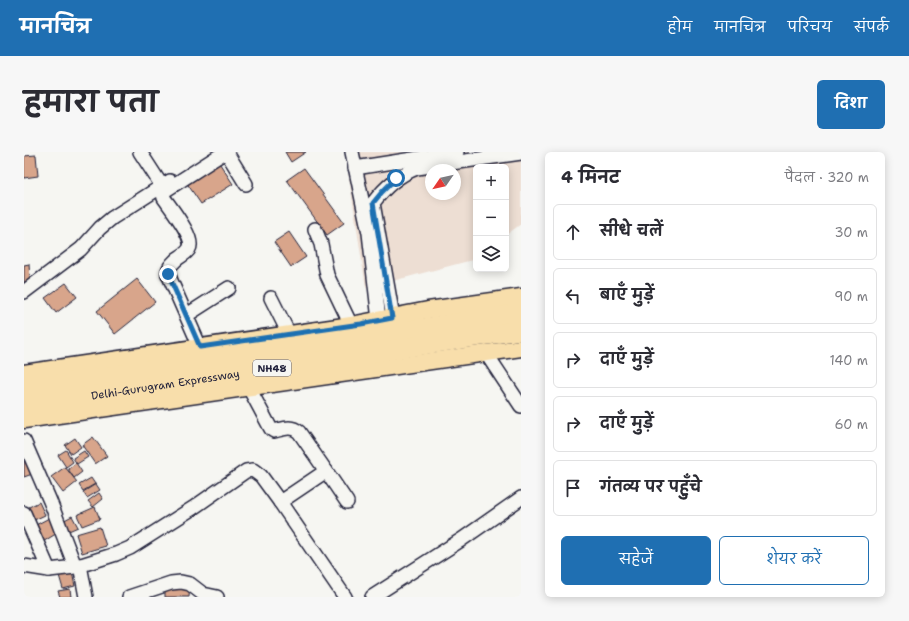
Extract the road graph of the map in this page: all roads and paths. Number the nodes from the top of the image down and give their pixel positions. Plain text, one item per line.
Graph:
1 (140, 152) edge
2 (215, 152) edge
3 (352, 152) edge
4 (360, 152) edge
5 (457, 152) edge
6 (521, 153) edge
7 (359, 167) junction
8 (246, 184) dead end
9 (162, 186) junction
10 (373, 203) junction
11 (314, 229) dead end
12 (230, 288) dead end
13 (24, 292) edge
14 (521, 297) edge
15 (271, 298) dead end
16 (521, 313) edge
17 (187, 315) junction
18 (386, 319) junction
19 (351, 325) junction
20 (521, 330) edge
21 (289, 334) junction
22 (200, 347) junction
23 (521, 348) edge
24 (486, 353) junction
25 (24, 375) edge
26 (249, 388) junction
27 (24, 406) edge
28 (521, 406) edge
29 (24, 420) edge
30 (24, 441) edge
31 (326, 471) junction
32 (521, 498) edge
33 (280, 502) junction
34 (347, 502) dead end
35 (24, 513) edge
36 (76, 563) junction
37 (24, 566) edge
38 (49, 570) junction
39 (86, 597) edge
40 (129, 597) edge
41 (217, 597) edge
42 (345, 597) edge
43 (372, 597) edge

1 - 9 street
2 - 9 street
3 - 7 street
4 - 7 street
5 - 7 street
6 - 10 street
7 - 10 street
7 - 18 street
8 - 17 street
9 - 13 street
10 - 18 street
11 - 19 street
12 - 17 street
14 - 18 main road
15 - 21 street
16 - 25 highway, Delhi-Gurugram Expressway / NH48
17 - 22 street
18 - 19 main road
19 - 21 main road
20 - 27 highway, Delhi-Gurugram Expressway / NH48
21 - 22 main road
22 - 25 main road
23 - 24 main road
24 - 26 main road
24 - 28 street
26 - 29 main road
26 - 31 street
30 - 36 street
31 - 33 street
31 - 34 street
32 - 43 street
33 - 36 street
33 - 42 street
35 - 38 street
36 - 38 street
36 - 39 street
37 - 38 street
40 - 41 street

